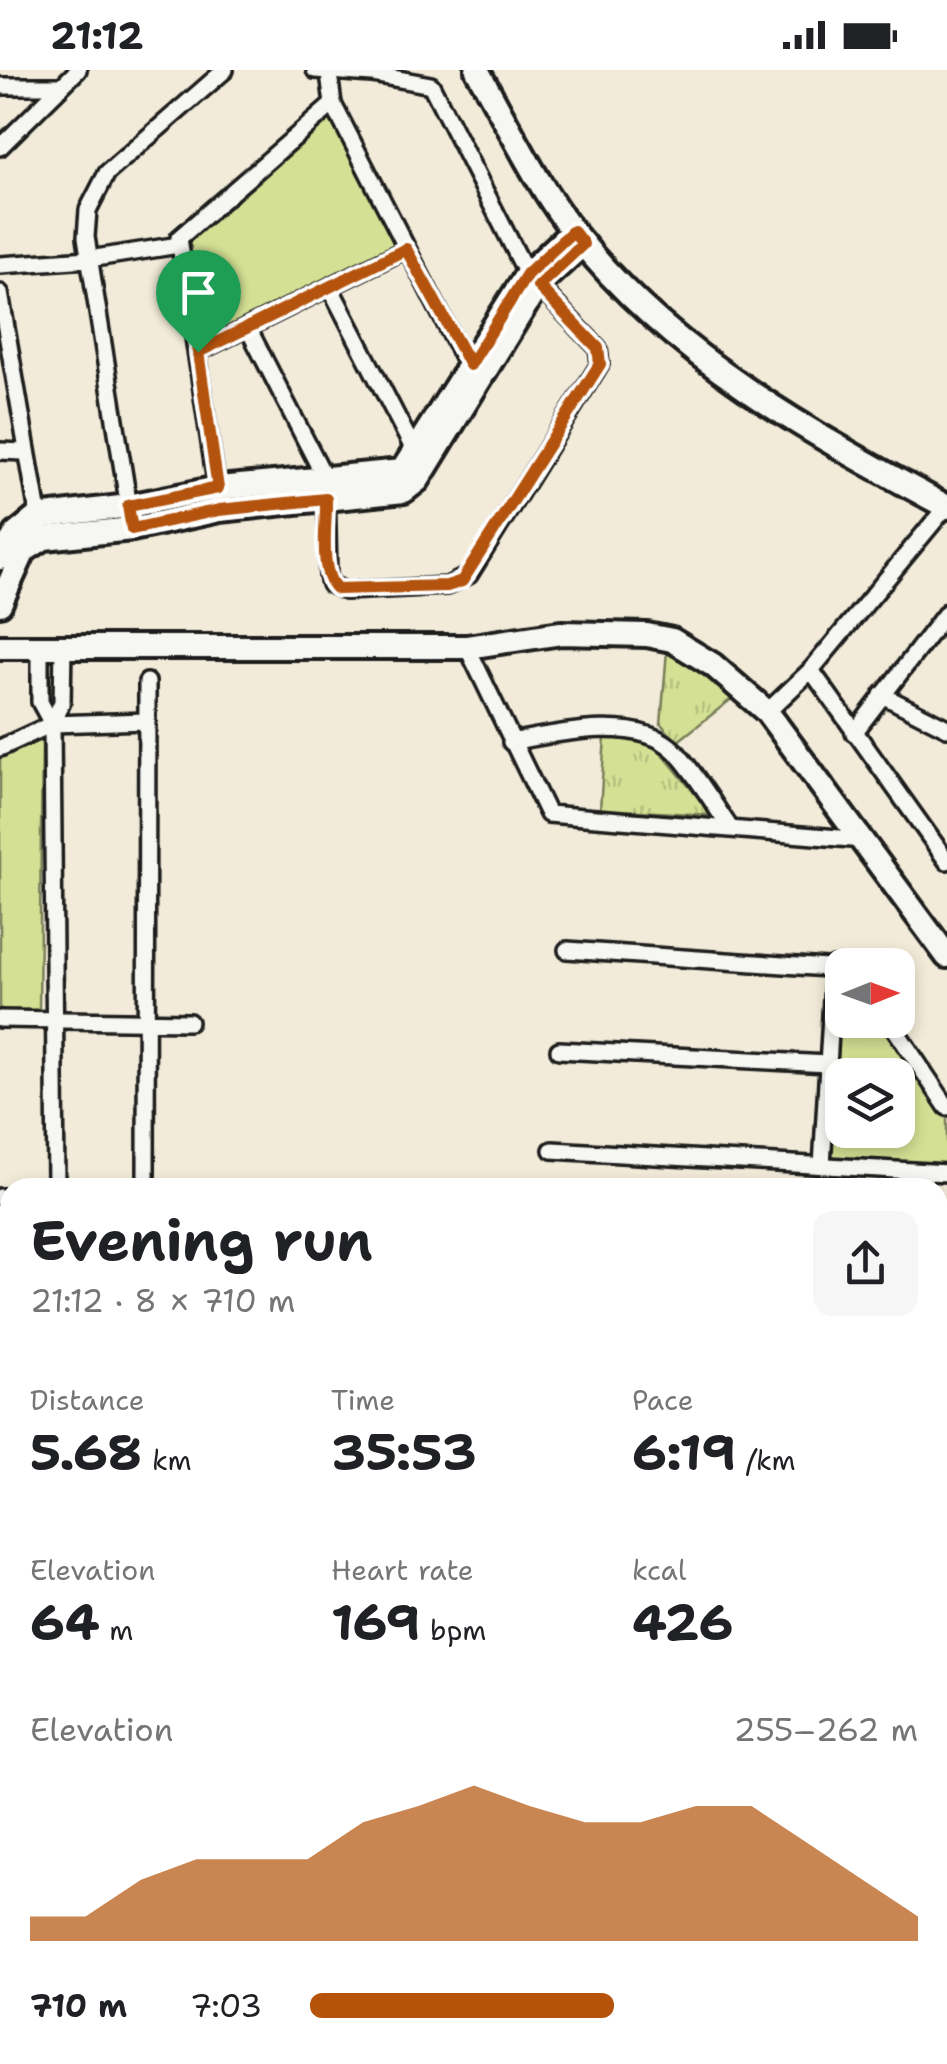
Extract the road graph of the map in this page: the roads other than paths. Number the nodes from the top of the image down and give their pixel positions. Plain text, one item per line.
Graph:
1 (78, 70) edge
2 (224, 70) edge
3 (477, 70) edge
4 (322, 71) edge
5 (0, 86) edge
6 (61, 86) junction
7 (333, 104) junction
8 (0, 148) edge
9 (578, 237) junction
10 (178, 245) junction
11 (406, 249) junction
12 (89, 260) junction
13 (0, 265) edge
14 (532, 280) junction
15 (330, 289) junction
16 (0, 293) edge
17 (249, 330) junction
18 (198, 352) junction
19 (6, 360) edge
20 (477, 371) junction
21 (0, 451) edge
22 (24, 452) junction
23 (421, 460) junction
24 (326, 489) junction
25 (219, 499) junction
26 (946, 507) edge
27 (130, 518) junction
28 (40, 528) junction
29 (0, 558) edge
30 (0, 604) edge
31 (944, 621) edge
32 (467, 646) junction
33 (52, 647) junction
34 (0, 648) edge
35 (811, 670) junction
36 (147, 682) dead end
37 (882, 695) junction
38 (768, 712) junction
39 (147, 721) junction
40 (52, 724) junction
41 (947, 728) edge
42 (854, 733) junction
43 (511, 742) junction
44 (0, 748) edge
45 (730, 828) junction
46 (862, 840) junction
47 (947, 861) edge
48 (566, 950) dead end
49 (947, 956) edge
50 (825, 966) edge
51 (0, 1019) edge
52 (57, 1019) junction
53 (146, 1022) junction
54 (189, 1022) dead end
55 (901, 1038) edge
56 (559, 1050) dead end
57 (825, 1064) edge
58 (947, 1107) edge
59 (825, 1115) edge
60 (552, 1150) dead end
61 (822, 1166) junction
62 (947, 1173) edge
63 (56, 1178) edge
64 (146, 1178) edge

1 - 6 street
2 - 12 street
3 - 9 street
4 - 7 street
4 - 14 street
5 - 6 street
6 - 8 street
7 - 10 street
7 - 11 street
9 - 14 street
9 - 26 street
10 - 12 street
10 - 18 street
11 - 15 street
11 - 20 street
12 - 13 street
12 - 27 street
14 - 20 street
14 - 24 street
15 - 17 street
15 - 23 street
16 - 19 street
17 - 18 street
17 - 24 street
18 - 25 street
19 - 22 street
20 - 23 street
21 - 22 street
22 - 28 street
23 - 24 street
24 - 25 street
25 - 27 street
26 - 35 street
27 - 28 street
28 - 29 street
28 - 30 street
31 - 37 street
32 - 33 street
32 - 38 street
32 - 43 street
33 - 34 street
33 - 40 street
35 - 38 street
35 - 42 street
36 - 39 street
37 - 41 street
37 - 42 street
38 - 46 street
39 - 40 street
39 - 53 street
40 - 44 street
40 - 52 street
42 - 47 street
43 - 45 street
43 - 45 street
45 - 46 street
46 - 49 street
48 - 50 street
51 - 52 street
52 - 53 street
52 - 63 street
53 - 54 street
53 - 64 street
55 - 58 street
56 - 57 street
59 - 61 street
60 - 61 street
61 - 62 street

